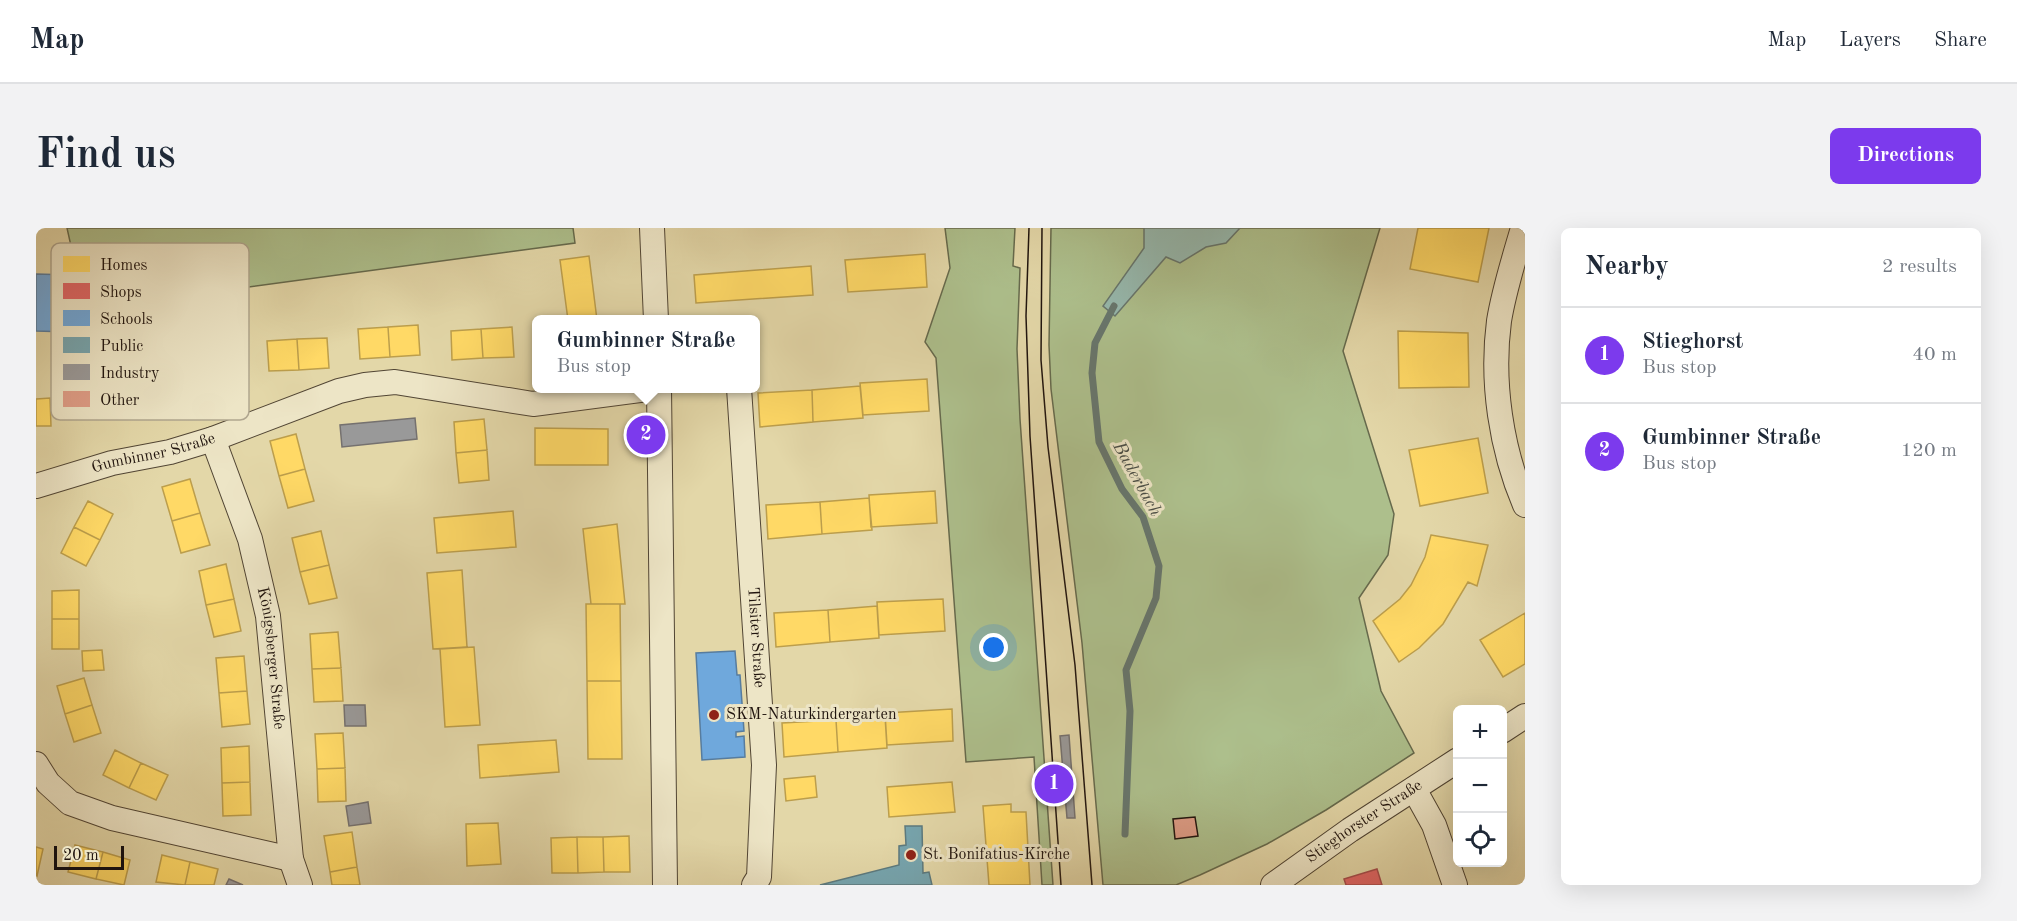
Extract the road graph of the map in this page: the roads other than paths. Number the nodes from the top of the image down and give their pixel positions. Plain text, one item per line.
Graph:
1 (652, 228) edge
2 (1523, 228) edge
3 (1520, 247) edge
4 (656, 315) edge
5 (618, 393) edge
6 (657, 393) edge
7 (739, 393) edge
8 (213, 439) junction
9 (36, 486) edge
10 (1525, 505) edge
11 (1525, 716) edge
12 (1507, 728) edge
13 (1453, 763) edge
14 (36, 764) edge
15 (1414, 789) junction
16 (291, 859) junction
17 (300, 885) edge
18 (665, 885) edge
19 (753, 885) edge
20 (1273, 885) edge
21 (1455, 885) edge

1 - 4 street
2 - 3 street
3 - 10 street
5 - 8 street, Gumbinner Straße
6 - 18 street, Gumbinner Straße
7 - 19 street, Tilsiter Straße
8 - 9 street, Gumbinner Straße
8 - 16 street, Königsberger Straße
11 - 12 street
13 - 15 street, Stieghorster Straße
14 - 16 street
15 - 20 street, Stieghorster Straße
15 - 21 street
16 - 17 street, Königsberger Straße

